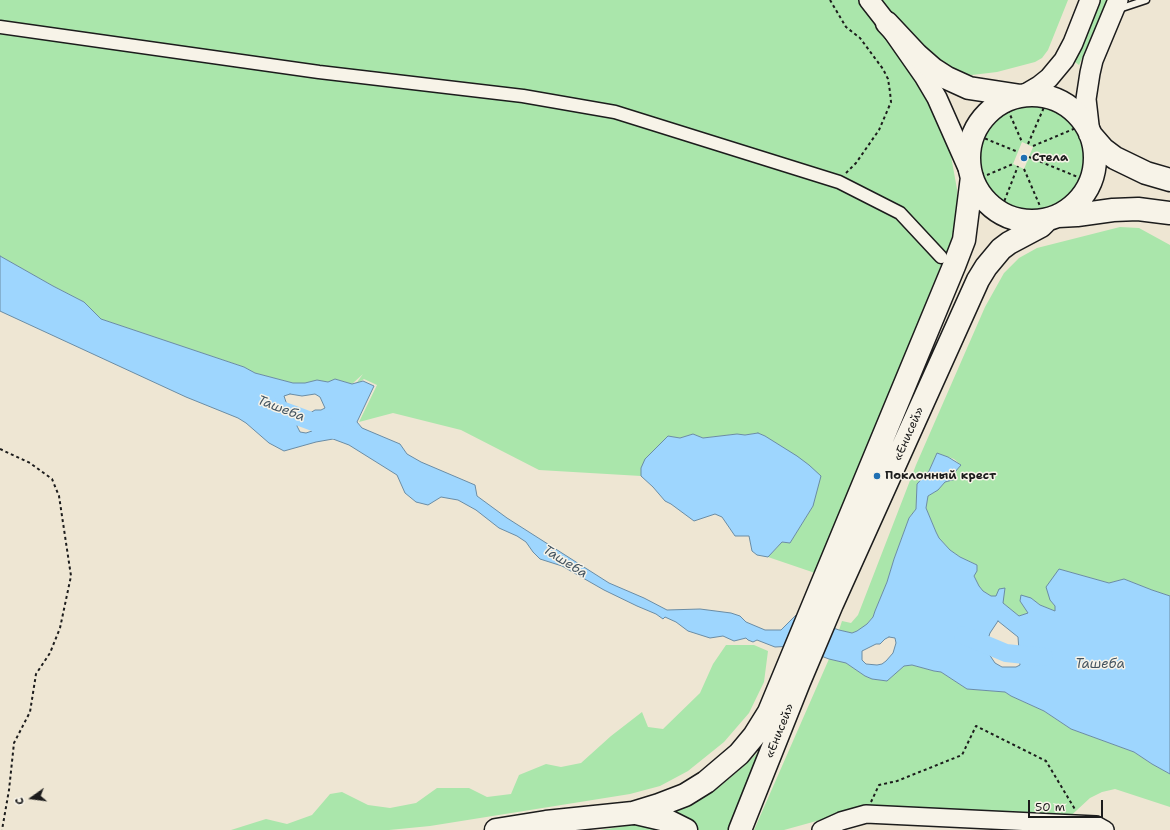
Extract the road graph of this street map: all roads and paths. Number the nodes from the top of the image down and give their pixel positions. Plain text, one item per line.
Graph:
1 (830, 0) edge
2 (870, 0) edge
3 (1090, 0) edge
4 (1146, 0) edge
5 (1116, 6) edge
6 (887, 23) junction
7 (0, 27) edge
8 (1048, 98) junction
9 (1014, 99) junction
10 (1087, 129) junction
11 (974, 134) junction
12 (1022, 142) dead end
13 (1028, 144) dead end
14 (1034, 146) dead end
15 (1018, 152) dead end
16 (1029, 157) dead end
17 (1013, 164) dead end
18 (1018, 166) dead end
19 (1024, 169) dead end
20 (972, 177) junction
21 (1170, 180) edge
22 (839, 182) junction
23 (1090, 182) junction
24 (1000, 212) junction
25 (1170, 213) edge
26 (1053, 217) junction
27 (941, 257) dead end
28 (0, 449) edge
29 (825, 601) junction
30 (792, 679) junction
31 (1076, 811) dead end
32 (632, 812) junction
33 (866, 814) junction
34 (589, 817) junction
35 (2, 830) edge
36 (496, 830) edge
37 (555, 830) edge
38 (686, 830) edge
39 (740, 830) edge
40 (821, 830) edge
41 (1105, 830) edge

1 - 22 path
2 - 6 main road
3 - 9 main road
4 - 5 lane
5 - 10 main road
6 - 9 highway
6 - 20 main road
7 - 22 street
8 - 9 highway, «Енисей»
8 - 10 highway, «Енисей»
8 - 13 path
9 - 11 highway, «Енисей»
9 - 12 path
10 - 14 path
10 - 21 highway, «Енисей»
10 - 23 highway, «Енисей»
11 - 15 path
11 - 20 highway, «Енисей»
16 - 23 path
17 - 20 path
18 - 24 path
19 - 26 path
20 - 24 highway, «Енисей»
20 - 29 highway, «Енисей»
22 - 27 street
23 - 26 highway, «Енисей»
24 - 26 highway, «Енисей»
25 - 26 highway, «Енисей»
26 - 29 highway, «Енисей»
28 - 35 path
29 - 30 highway, «Енисей»
30 - 32 highway, «Енисей»
30 - 39 highway, «Енисей»
31 - 33 path
32 - 34 highway, «Енисей»
32 - 38 highway, «Енисей»
33 - 40 street
33 - 41 street
34 - 36 highway, «Енисей»
34 - 37 highway, «Енисей»

